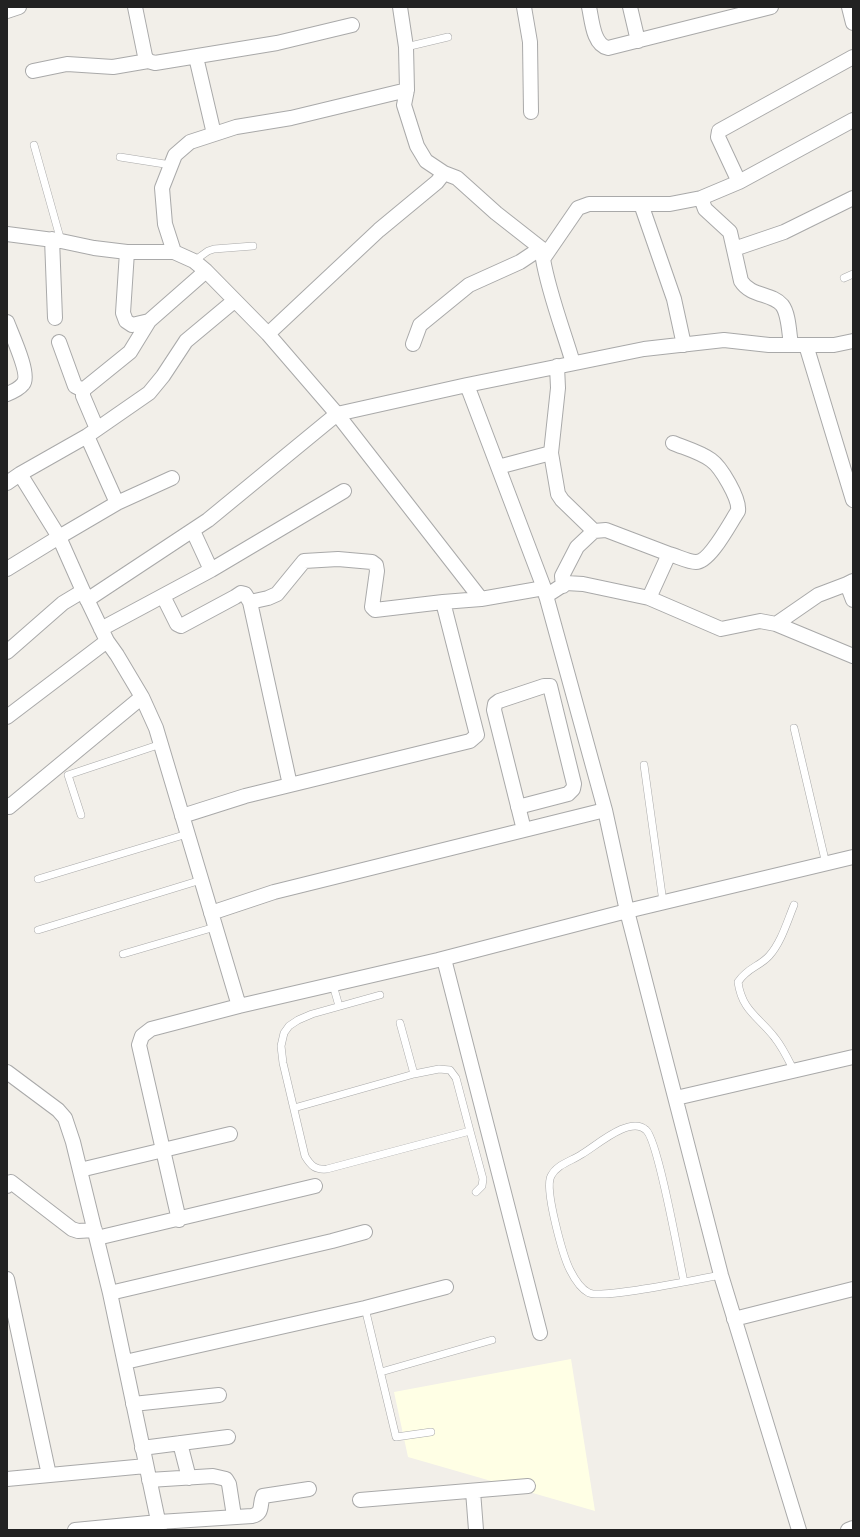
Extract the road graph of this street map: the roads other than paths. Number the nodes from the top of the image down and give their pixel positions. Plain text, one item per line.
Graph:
1 (19, 7) edge
2 (135, 7) edge
3 (400, 7) edge
4 (524, 7) edge
5 (589, 7) edge
6 (630, 7) edge
7 (771, 7) edge
8 (849, 7) edge
9 (7, 11) edge
10 (853, 22) edge
11 (352, 25) dead end
12 (448, 37) dead end
13 (638, 42) junction
14 (406, 47) junction
15 (196, 57) junction
16 (853, 57) edge
17 (148, 62) junction
18 (32, 71) dead end
19 (408, 90) junction
20 (531, 112) dead end
21 (853, 120) edge
22 (214, 134) junction
23 (34, 145) dead end
24 (120, 157) dead end
25 (171, 165) junction
26 (444, 173) junction
27 (739, 182) junction
28 (701, 198) junction
29 (853, 198) edge
30 (641, 204) junction
31 (7, 234) edge
32 (57, 240) junction
33 (253, 246) dead end
34 (734, 249) junction
35 (544, 250) junction
36 (127, 252) junction
37 (174, 252) junction
38 (194, 261) junction
39 (206, 271) junction
40 (853, 274) edge
41 (844, 278) dead end
42 (234, 301) junction
43 (55, 318) dead end
44 (149, 321) junction
45 (7, 322) edge
46 (268, 334) junction
47 (853, 341) edge
48 (59, 342) dead end
49 (413, 344) dead end
50 (684, 345) junction
51 (791, 345) junction
52 (806, 345) junction
53 (572, 363) junction
54 (557, 366) junction
55 (467, 385) junction
56 (83, 390) junction
57 (7, 394) edge
58 (337, 414) junction
59 (92, 432) junction
60 (673, 443) dead end
61 (551, 453) junction
62 (498, 467) junction
63 (20, 474) junction
64 (172, 478) dead end
65 (7, 483) edge
66 (344, 490) dead end
67 (853, 500) edge
68 (117, 503) junction
69 (193, 531) junction
70 (594, 531) junction
71 (59, 537) junction
72 (669, 554) junction
73 (7, 569) edge
74 (211, 570) junction
75 (850, 583) edge
76 (563, 586) junction
77 (545, 592) junction
78 (85, 595) junction
79 (163, 596) junction
80 (649, 598) junction
81 (481, 599) junction
82 (853, 600) edge
83 (250, 602) junction
84 (443, 602) junction
85 (776, 624) junction
86 (104, 635) junction
87 (7, 652) edge
88 (853, 656) edge
89 (142, 698) junction
90 (7, 717) edge
91 (794, 728) dead end
92 (161, 744) junction
93 (644, 765) dead end
94 (290, 785) junction
95 (7, 805) edge
96 (518, 807) junction
97 (605, 810) junction
98 (81, 815) dead end
99 (182, 816) junction
100 (524, 830) junction
101 (187, 834) junction
102 (853, 857) edge
103 (826, 864) junction
104 (38, 879) dead end
105 (201, 880) junction
106 (664, 902) junction
107 (794, 906) dead end
108 (627, 911) junction
109 (210, 913) junction
110 (215, 927) junction
111 (38, 930) dead end
112 (123, 954) dead end
113 (444, 959) junction
114 (333, 985) junction
115 (380, 995) dead end
116 (239, 1006) junction
117 (338, 1006) junction
118 (400, 1022) dead end
119 (853, 1057) edge
120 (794, 1071) junction
121 (7, 1072) edge
122 (414, 1074) junction
123 (676, 1098) junction
124 (294, 1108) junction
125 (470, 1131) junction
126 (230, 1134) dead end
127 (162, 1150) junction
128 (80, 1170) junction
129 (8, 1182) edge
130 (315, 1186) dead end
131 (476, 1192) dead end
132 (179, 1220) junction
133 (365, 1232) dead end
134 (96, 1234) junction
135 (720, 1275) junction
136 (7, 1279) edge
137 (684, 1282) junction
138 (446, 1287) dead end
139 (853, 1288) edge
140 (110, 1292) junction
141 (365, 1308) junction
142 (734, 1319) junction
143 (540, 1333) dead end
144 (492, 1340) dead end
145 (125, 1362) junction
146 (381, 1372) junction
147 (219, 1395) dead end
148 (133, 1404) junction
149 (431, 1432) dead end
150 (228, 1437) dead end
151 (180, 1443) junction
152 (142, 1448) junction
153 (146, 1466) junction
154 (49, 1475) junction
155 (189, 1478) junction
156 (7, 1480) edge
157 (149, 1480) junction
158 (528, 1486) dead end
159 (309, 1489) dead end
160 (473, 1491) junction
161 (360, 1500) dead end
162 (234, 1516) junction
163 (160, 1526) edge
164 (853, 1528) edge
165 (91, 1529) edge
166 (74, 1530) edge
167 (476, 1530) edge
168 (799, 1530) edge
169 (848, 1530) edge

1 - 9 street
2 - 17 street
3 - 14 street
4 - 20 street
5 - 13 street
6 - 13 street
7 - 13 street
8 - 10 street
11 - 15 street
12 - 14 lane
14 - 19 street
15 - 17 street
15 - 22 street
16 - 27 street
17 - 18 street
19 - 22 street
19 - 26 street
21 - 27 street
22 - 25 street
23 - 32 lane
24 - 25 lane
25 - 37 street
26 - 35 street
26 - 46 street
27 - 28 street
28 - 30 street
28 - 34 street
29 - 34 street
30 - 35 street
30 - 50 street
31 - 32 street
32 - 36 street
32 - 43 street
33 - 38 lane
34 - 51 street
35 - 49 street
35 - 53 street
36 - 37 street
36 - 44 street
37 - 38 street
38 - 39 street
39 - 42 street
39 - 44 street
40 - 41 lane
42 - 46 street
42 - 59 street
44 - 56 street
45 - 57 street
46 - 58 street
47 - 52 street
48 - 56 street
50 - 51 street
50 - 53 street
51 - 52 street
52 - 67 street
53 - 54 street
54 - 55 street
54 - 61 street
55 - 58 street
55 - 62 street
56 - 59 street
58 - 69 street
58 - 81 street
59 - 63 street
59 - 68 street
60 - 72 street
61 - 62 street
61 - 70 street
62 - 77 street
63 - 65 street
63 - 71 street
64 - 68 street
66 - 74 street
68 - 71 street
69 - 74 street
69 - 78 street
70 - 72 street
70 - 76 street
71 - 73 street
71 - 78 street
72 - 80 street
74 - 79 street
75 - 82 street
75 - 85 street
76 - 77 street
76 - 80 street
77 - 81 street
77 - 97 street
78 - 86 street
78 - 87 street
79 - 83 street
79 - 86 street
80 - 85 street
81 - 84 street
83 - 84 street
83 - 94 street
84 - 94 street
85 - 88 street
86 - 89 street
86 - 90 street
89 - 92 street
89 - 95 street
91 - 103 lane
92 - 98 lane
92 - 99 street
93 - 106 lane
94 - 99 street
96 - 96 street
96 - 100 street
97 - 100 street
97 - 108 street
99 - 101 street
100 - 109 street
101 - 104 lane
101 - 105 street
102 - 103 street
103 - 106 street
105 - 109 street
105 - 111 lane
106 - 108 street
107 - 120 lane
108 - 113 street
108 - 123 street
109 - 110 street
110 - 112 lane
110 - 116 street
113 - 114 street
113 - 143 street
114 - 116 street
114 - 117 lane
115 - 117 lane
116 - 127 street
117 - 124 lane
118 - 122 lane
119 - 120 street
120 - 123 street
121 - 128 street
122 - 124 lane
122 - 125 lane
123 - 135 street
124 - 125 lane
125 - 131 lane
126 - 127 street
127 - 128 street
127 - 132 street
128 - 134 street
129 - 134 street
130 - 132 street
132 - 134 street
133 - 140 street
134 - 140 street
135 - 137 lane
135 - 142 street
136 - 154 street
137 - 137 lane
138 - 141 street
139 - 142 street
140 - 145 street
141 - 145 street
141 - 146 lane
142 - 168 street
144 - 146 lane
145 - 148 street
146 - 149 lane
147 - 148 street
148 - 152 street
150 - 151 street
151 - 152 street
151 - 155 street
152 - 153 street
153 - 154 street
153 - 157 street
154 - 156 street
155 - 157 street
155 - 162 street
157 - 163 street
158 - 160 street
159 - 162 street
160 - 161 street
160 - 167 street
162 - 163 street
163 - 165 street
164 - 169 street
165 - 166 street

